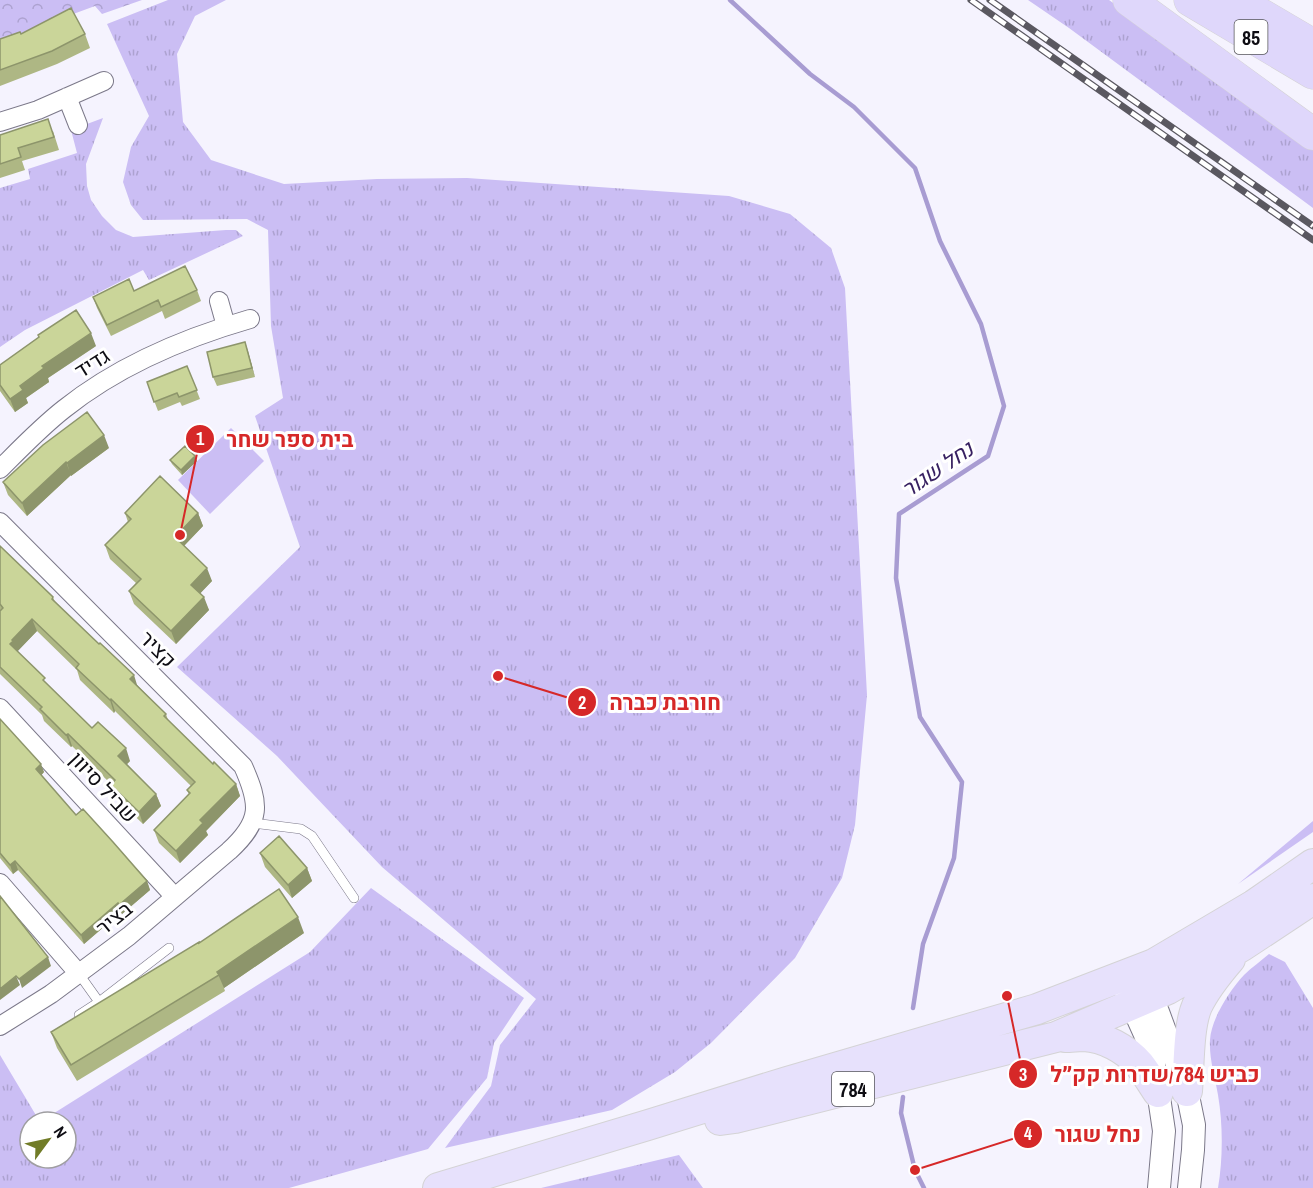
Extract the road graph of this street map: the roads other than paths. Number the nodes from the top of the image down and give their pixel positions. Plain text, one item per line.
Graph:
1 (1129, 0) edge
2 (1190, 0) edge
3 (1236, 0) edge
4 (1313, 45) edge
5 (1313, 73) edge
6 (104, 81) dead end
7 (67, 97) junction
8 (0, 122) edge
9 (78, 125) dead end
10 (1313, 134) edge
11 (219, 301) dead end
12 (250, 319) dead end
13 (226, 326) junction
14 (0, 469) edge
15 (0, 522) edge
16 (0, 708) edge
17 (253, 823) junction
18 (1313, 864) edge
19 (0, 883) edge
20 (175, 897) junction
21 (354, 898) dead end
22 (1313, 899) edge
23 (1242, 946) junction
24 (169, 948) dead end
25 (79, 974) junction
26 (1135, 988) junction
27 (99, 1002) junction
28 (79, 1015) edge
29 (0, 1026) edge
30 (1056, 1037) junction
31 (1187, 1091) junction
32 (1158, 1092) junction
33 (648, 1125) junction
34 (438, 1188) edge
35 (1159, 1188) edge
36 (1189, 1188) edge

1 - 10 highway
2 - 5 highway, 85
3 - 4 highway, 85
6 - 7 street
7 - 8 street
7 - 9 street
11 - 13 street
12 - 13 street, גדיד
13 - 14 street, גדיד
15 - 17 street, קציר
16 - 20 street, שביל סיוון
17 - 20 street
17 - 21 lane
18 - 26 main road, 784
19 - 25 street
20 - 25 street, בציר
22 - 23 main road, 784
23 - 26 main road, 784
23 - 31 main road
24 - 27 lane
25 - 27 lane
25 - 29 street, בציר
26 - 30 main road, 784
26 - 31 street
26 - 32 street
26 - 33 main road, 784
27 - 28 lane
30 - 32 main road
30 - 33 main road, 784
31 - 36 street
32 - 35 street
33 - 34 main road, 784

